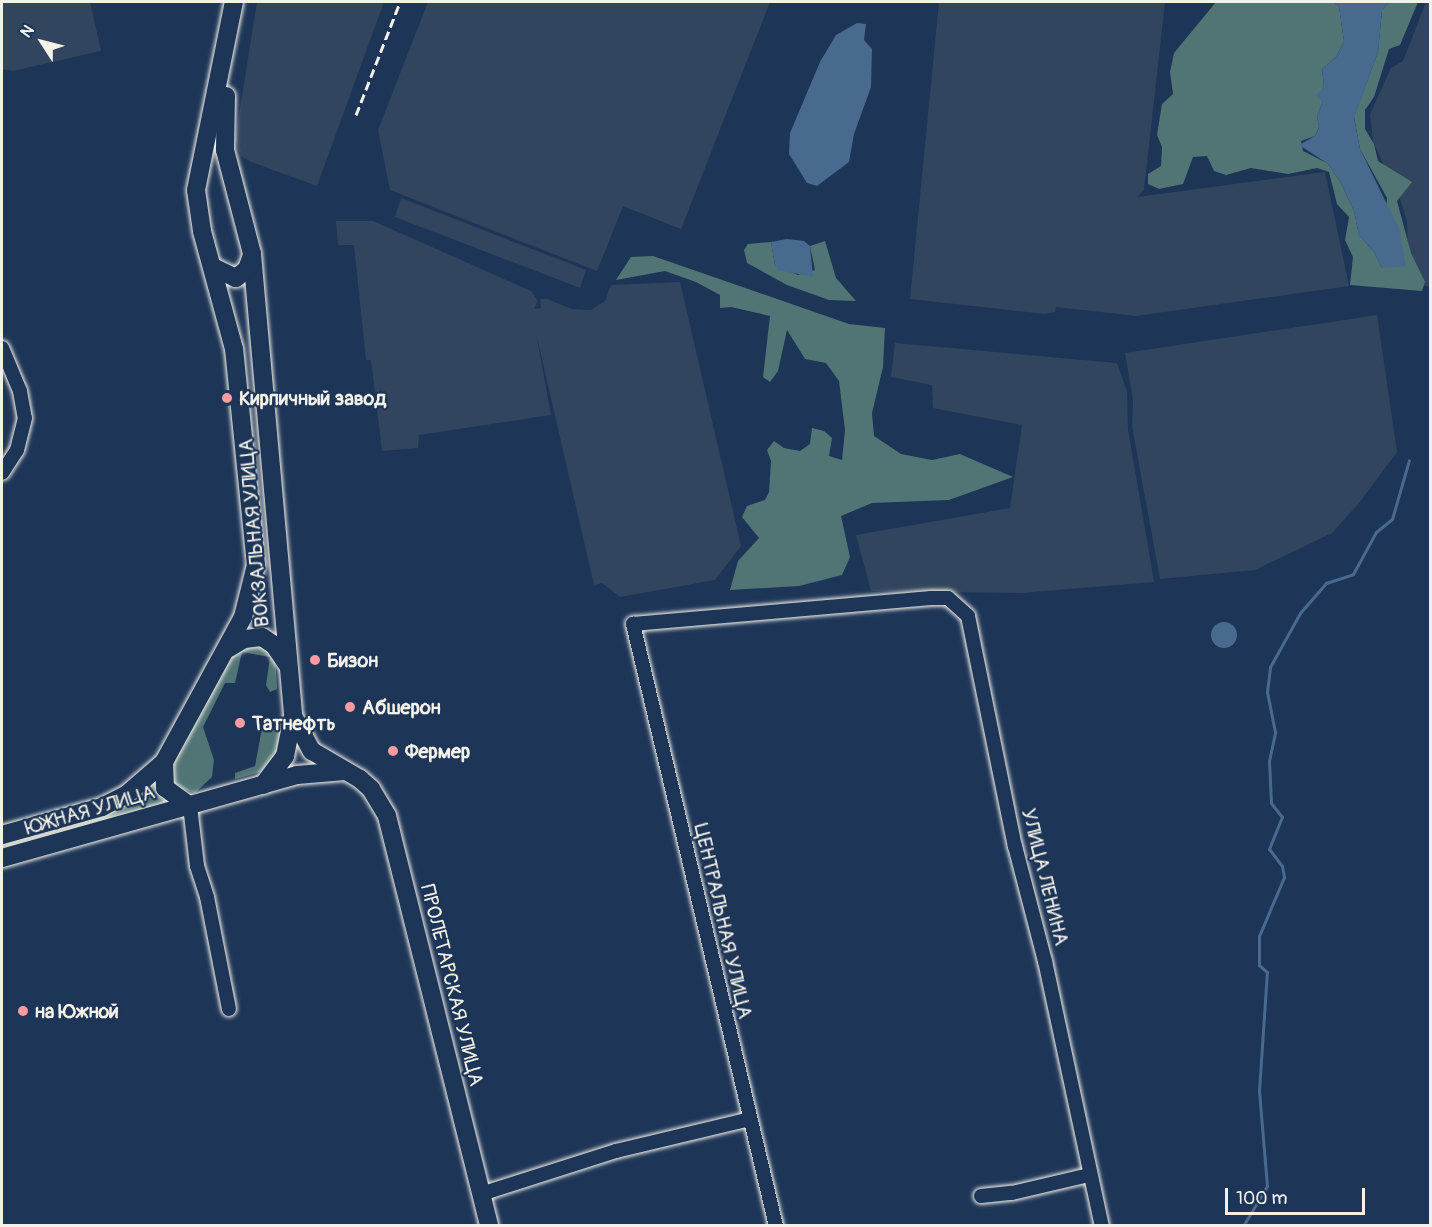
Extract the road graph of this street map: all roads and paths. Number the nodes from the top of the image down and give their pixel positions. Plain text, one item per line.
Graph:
1 (234, 2) edge
2 (242, 2) edge
3 (232, 170) junction
4 (197, 175) junction
5 (252, 254) junction
6 (213, 267) junction
7 (2, 348) edge
8 (2, 473) edge
9 (948, 598) joint
10 (229, 648) junction
11 (288, 665) junction
12 (293, 716) junction
13 (164, 762) junction
14 (347, 771) junction
15 (262, 784) junction
16 (190, 806) junction
17 (2, 835) edge
18 (2, 858) edge
19 (229, 1009) dead end
20 (750, 1119) junction
21 (1089, 1175) junction
22 (481, 1194) junction
23 (981, 1196) dead end
24 (489, 1226) edge
25 (776, 1226) edge
26 (1102, 1226) edge

1 - 4 main road, ВОКЗАЛЬНАЯ УЛИЦА
2 - 3 main road, ВОКЗАЛЬНАЯ УЛИЦА
3 - 4 main road
3 - 5 main road, ВОКЗАЛЬНАЯ УЛИЦА
4 - 6 main road, ВОКЗАЛЬНАЯ УЛИЦА
5 - 6 main road
5 - 11 main road, ВОКЗАЛЬНАЯ УЛИЦА
6 - 10 main road, ВОКЗАЛЬНАЯ УЛИЦА
7 - 8 street
9 - 20 street, ЦЕНТРАЛЬНАЯ УЛИЦА
9 - 21 street, УЛИЦА ЛЕНИНА
10 - 11 main road, ВОКЗАЛЬНАЯ УЛИЦА
10 - 13 main road, ВОКЗАЛЬНАЯ УЛИЦА
11 - 12 main road, ВОКЗАЛЬНАЯ УЛИЦА
12 - 14 main road, ПРОЛЕТАРСКАЯ УЛИЦА
12 - 15 main road, ВОКЗАЛЬНАЯ УЛИЦА
13 - 16 main road
13 - 17 main road, ЮЖНАЯ УЛИЦА
14 - 15 main road
14 - 22 main road, ПРОЛЕТАРСКАЯ УЛИЦА
15 - 16 main road
16 - 18 main road, ЮЖНАЯ УЛИЦА
16 - 19 street
20 - 22 street
20 - 25 street, ЦЕНТРАЛЬНАЯ УЛИЦА
21 - 23 street
21 - 26 street, УЛИЦА ЛЕНИНА
22 - 24 main road, ПРОЛЕТАРСКАЯ УЛИЦА

